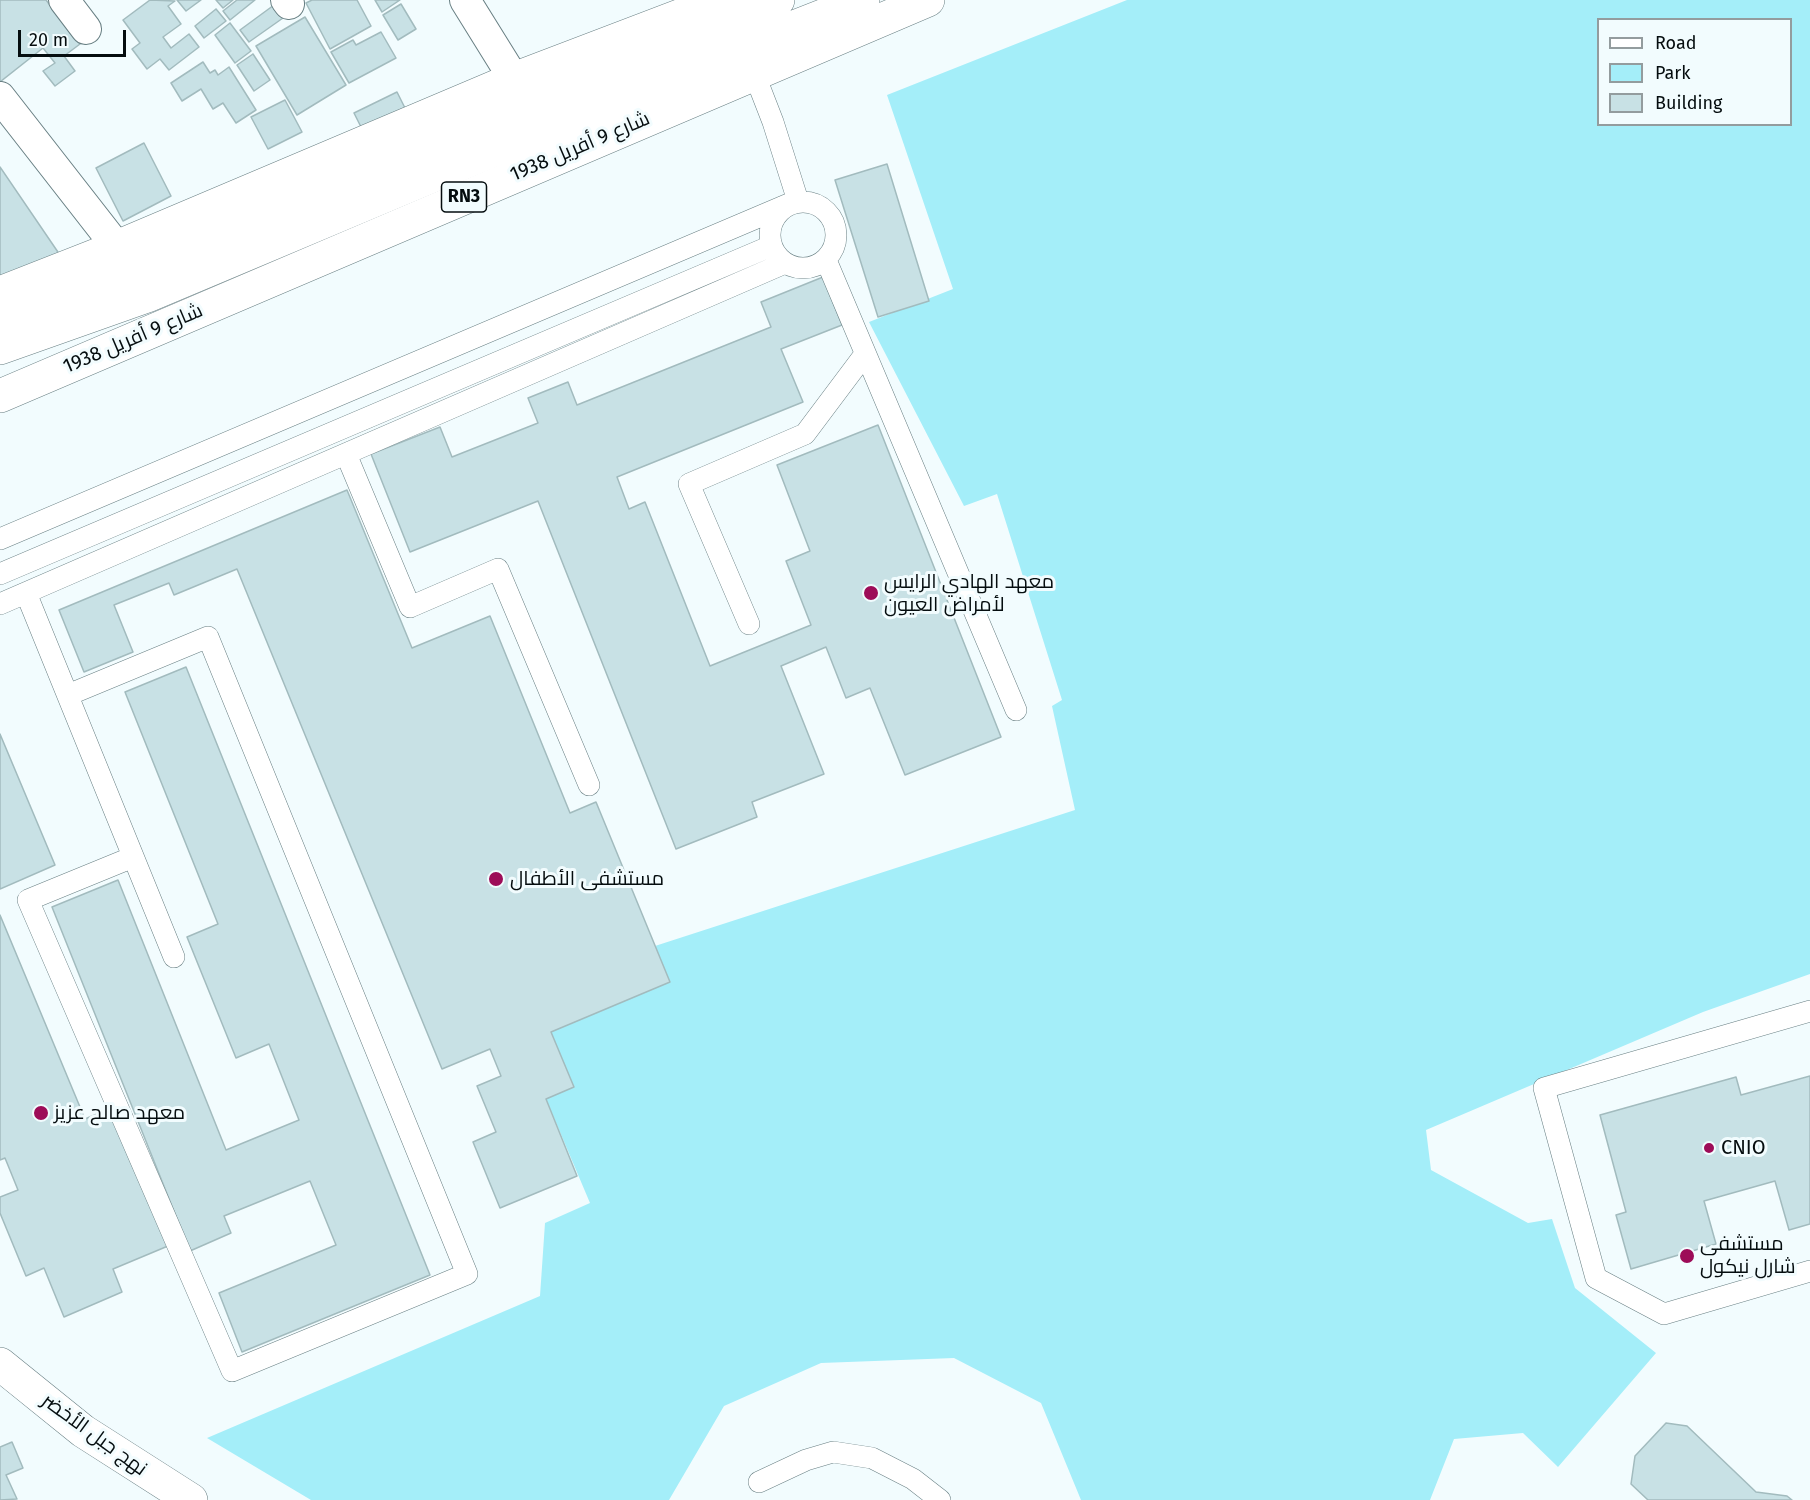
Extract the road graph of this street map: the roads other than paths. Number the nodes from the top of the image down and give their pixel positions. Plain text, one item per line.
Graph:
1 (64, 0) edge
2 (465, 0) edge
3 (721, 0) edge
4 (778, 0) edge
5 (863, 0) edge
6 (928, 0) edge
7 (86, 29) dead end
8 (754, 73) junction
9 (514, 79) junction
10 (0, 98) edge
11 (793, 203) junction
12 (771, 246) junction
13 (117, 247) junction
14 (826, 260) junction
15 (785, 264) junction
16 (0, 293) edge
17 (0, 324) edge
18 (0, 348) edge
19 (865, 354) junction
20 (0, 396) edge
21 (346, 454) junction
22 (0, 539) edge
23 (0, 573) edge
24 (26, 593) junction
25 (0, 604) edge
26 (750, 624) dead end
27 (68, 695) junction
28 (1016, 710) dead end
29 (589, 785) dead end
30 (133, 857) junction
31 (174, 957) dead end
32 (1810, 1011) edge
33 (1810, 1271) edge
34 (0, 1364) edge
35 (759, 1482) dead end
36 (191, 1500) edge
37 (940, 1500) edge

1 - 7 street
2 - 9 street
3 - 9 main road
4 - 17 main road
5 - 18 main road, شارع 9 أفريل 1938
6 - 8 main road, شارع 9 أفريل 1938 / RN3
8 - 11 lane
8 - 20 main road, شارع 9 أفريل 1938 / RN3
9 - 13 main road
10 - 13 street
11 - 12 lane
11 - 14 lane
11 - 22 lane
12 - 15 lane
12 - 23 lane
13 - 16 main road
14 - 15 lane
14 - 19 lane
15 - 21 lane
19 - 26 lane
19 - 28 lane
21 - 24 lane
21 - 29 lane
24 - 25 lane
24 - 27 lane
27 - 30 lane
27 - 30 lane
30 - 31 lane
32 - 33 lane
34 - 36 main road, نهج جبل الأخضر
35 - 37 lane

